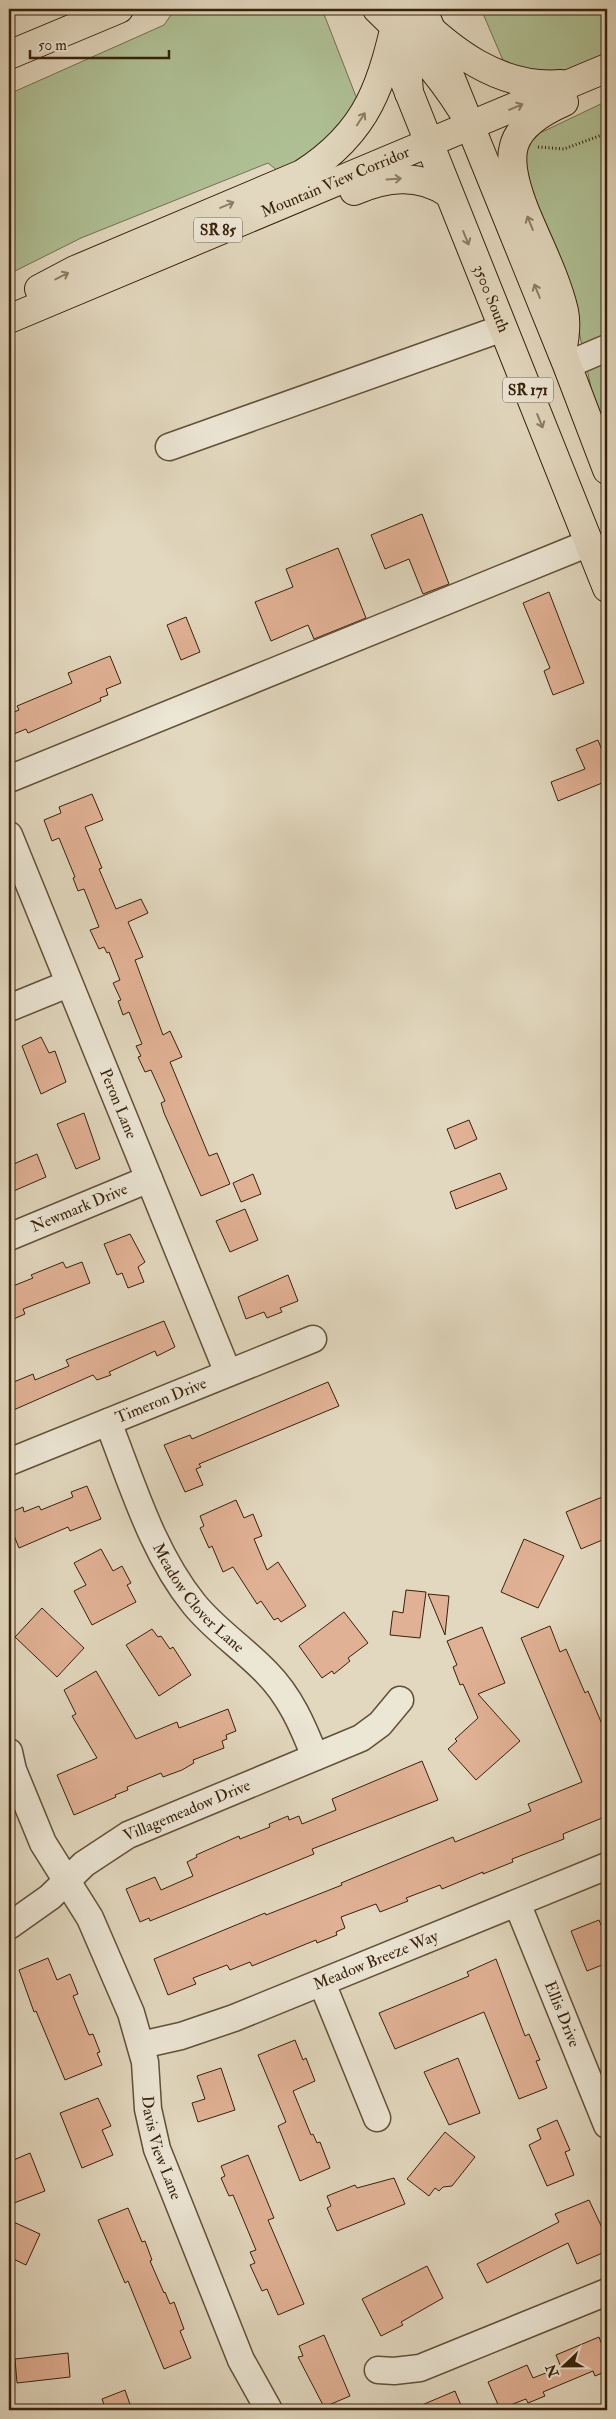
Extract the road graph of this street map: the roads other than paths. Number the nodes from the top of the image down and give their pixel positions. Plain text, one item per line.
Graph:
1 (78, 9) edge
2 (119, 9) edge
3 (404, 19) edge
4 (9, 41) edge
5 (9, 55) edge
6 (607, 68) edge
7 (572, 83) junction
8 (607, 84) edge
9 (470, 125) junction
10 (428, 142) junction
11 (448, 192) junction
12 (9, 317) edge
13 (503, 328) junction
14 (9, 335) edge
15 (607, 348) edge
16 (565, 358) junction
17 (169, 446) dead end
18 (607, 470) edge
19 (589, 543) junction
20 (607, 588) edge
21 (9, 779) edge
22 (9, 835) edge
23 (68, 984) junction
24 (9, 1008) edge
25 (149, 1179) junction
26 (9, 1237) edge
27 (313, 1338) dead end
28 (228, 1373) junction
29 (108, 1422) junction
30 (9, 1462) edge
31 (400, 1700) dead end
32 (9, 1752) edge
33 (315, 1757) junction
34 (607, 1866) edge
35 (68, 1881) junction
36 (517, 1903) junction
37 (9, 1926) edge
38 (322, 1983) junction
39 (141, 2045) junction
40 (605, 2113) edge
41 (377, 2118) dead end
42 (607, 2292) edge
43 (378, 2370) dead end
44 (269, 2410) edge

1 - 4 main road
2 - 5 main road
3 - 7 main road
3 - 9 main road
3 - 10 main road, 3500 South / SR 171
12 -> 3 main road
6 - 7 main road, Mountain View Corridor / SR 85
9 -> 7 main road, Mountain View Corridor / SR 85
16 -> 8 main road
9 - 10 main road, Mountain View Corridor / SR 85
16 -> 9 main road, SR 171
10 - 11 main road, 3500 South / SR 171
10 - 12 main road, Mountain View Corridor / SR 85
11 -> 13 main road, 3500 South / SR 171
14 -> 11 main road
13 - 17 street
13 -> 19 main road, 3500 South / SR 171
15 - 16 street
16 - 18 main road, SR 171
19 - 20 main road, 3500 South / SR 171
19 - 21 street
22 - 23 street, Peron Lane
23 - 24 street
23 - 25 street, Peron Lane
25 - 26 street, Newmark Drive
25 - 28 street, Peron Lane
27 - 28 street, Timeron Drive
28 - 29 street, Timeron Drive
29 - 30 street, Timeron Drive
29 - 33 street, Meadow Clover Lane
31 - 33 street, Villagemeadow Drive
32 - 35 street, Davis View Lane
33 - 35 street, Villagemeadow Drive
34 - 36 street, Meadow Breeze Way
35 - 37 street, Villagemeadow Drive
35 - 39 street, Davis View Lane
36 - 38 street, Meadow Breeze Way
36 - 40 street, Ellis Drive
38 - 39 street, Meadow Breeze Way
38 - 41 street
39 - 44 street, Davis View Lane
42 - 43 street

